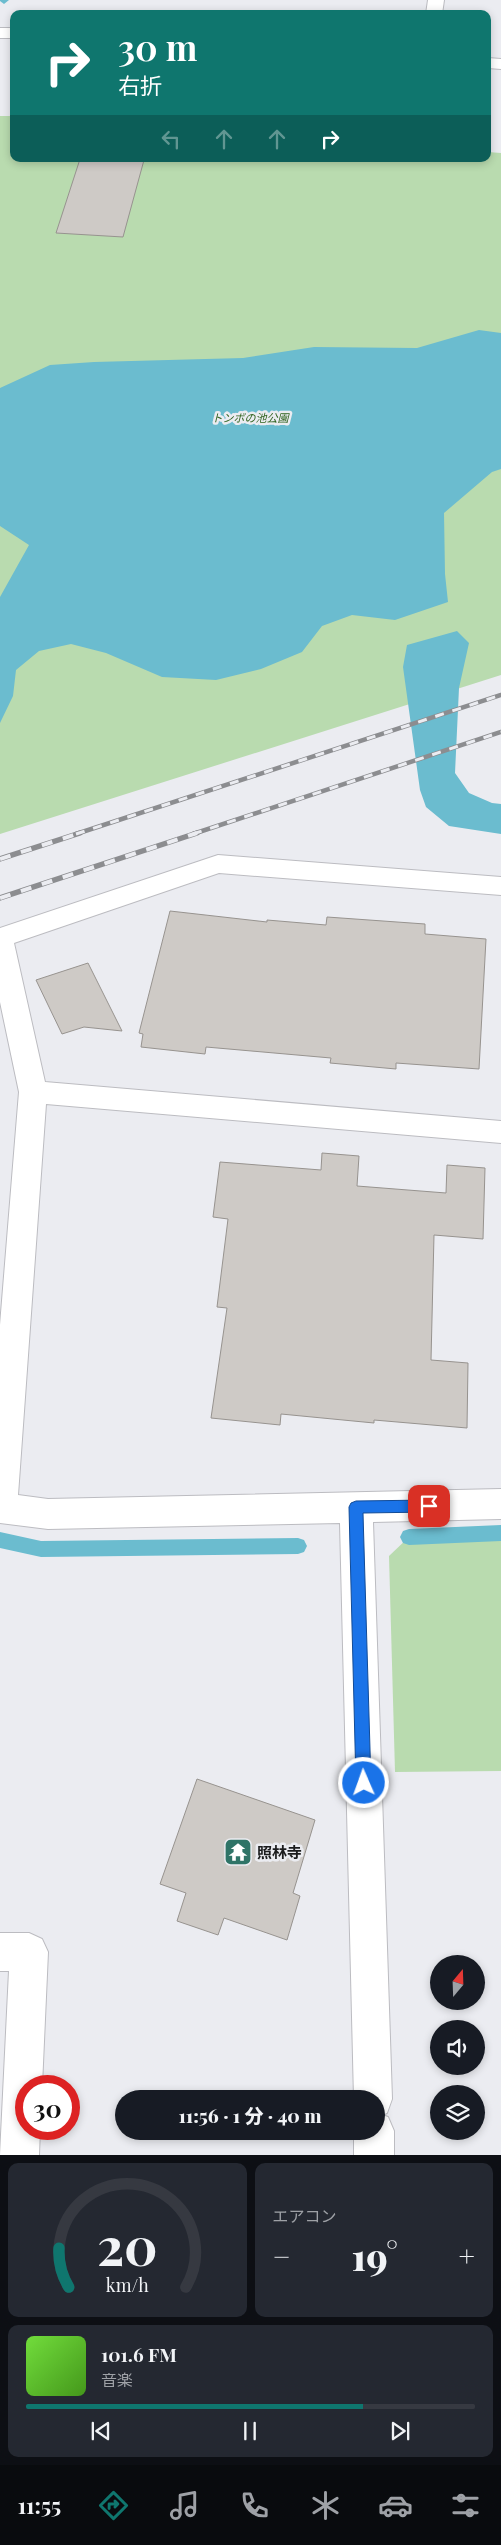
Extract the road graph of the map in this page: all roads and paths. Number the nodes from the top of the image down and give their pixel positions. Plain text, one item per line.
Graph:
1 (501, 886) edge
2 (0, 939) edge
3 (33, 1092) junction
4 (501, 1132) edge
5 (501, 1504) edge
6 (356, 1507) junction
7 (1, 1508) edge
8 (0, 1952) edge
9 (373, 2090) edge
10 (374, 2140) edge
11 (19, 2155) edge
12 (374, 2155) edge

1 - 2 street
2 - 3 street
3 - 4 street
3 - 7 street
5 - 6 street
6 - 7 street
6 - 9 street
8 - 11 street
10 - 12 street

